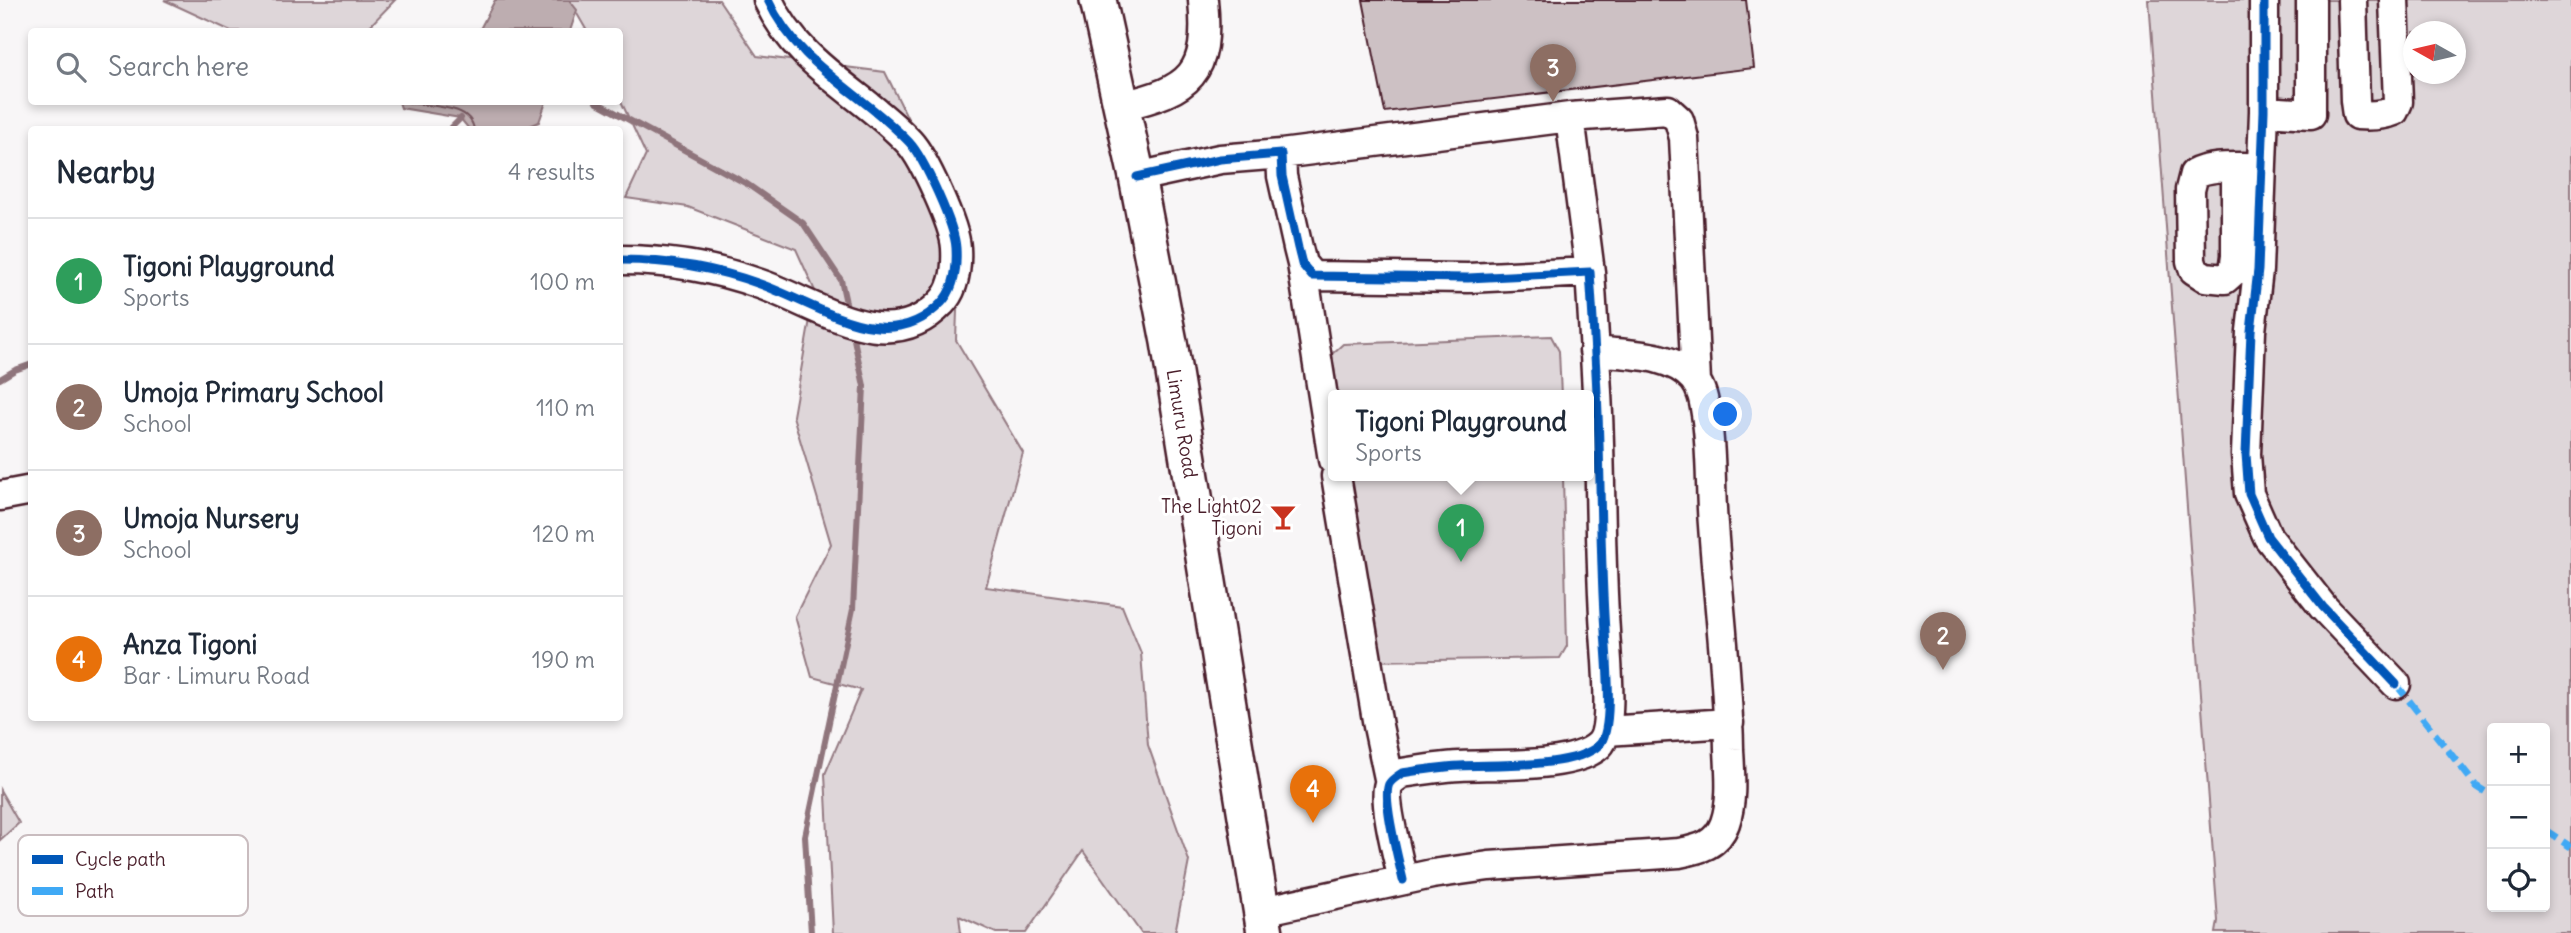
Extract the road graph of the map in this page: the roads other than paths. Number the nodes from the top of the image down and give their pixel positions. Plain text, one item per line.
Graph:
1 (768, 0) edge
2 (1098, 0) edge
3 (1203, 0) edge
4 (2264, 0) edge
5 (2311, 0) edge
6 (2352, 0) edge
7 (2394, 0) edge
8 (1121, 106) junction
9 (2264, 111) junction
10 (2311, 114) junction
11 (2357, 115) junction
12 (1570, 117) junction
13 (1281, 154) junction
14 (1137, 177) junction
15 (623, 260) edge
16 (1301, 264) junction
17 (1590, 272) junction
18 (1594, 351) junction
19 (1696, 381) junction
20 (1328, 429) edge
21 (1337, 481) edge
22 (28, 491) edge
23 (0, 496) edge
24 (2396, 684) dead end
25 (1729, 723) junction
26 (1606, 731) junction
27 (1390, 783) junction
28 (1403, 880) junction
29 (1264, 922) edge

1 - 15 street
2 - 8 main road, Limuru Road
3 - 8 street
4 - 9 street
5 - 10 street
6 - 11 street
7 - 11 street
8 - 14 main road, Limuru Road
9 - 10 street
9 - 24 street
10 - 11 street
12 - 13 street
12 - 17 street
12 - 19 street
13 - 14 street
13 - 16 street
14 - 29 main road, Limuru Road
16 - 17 street
16 - 20 street
17 - 18 street
18 - 19 street
18 - 26 street
19 - 25 street
21 - 27 street
22 - 23 street
25 - 26 street
25 - 28 street
26 - 27 street
27 - 28 street
28 - 29 street

